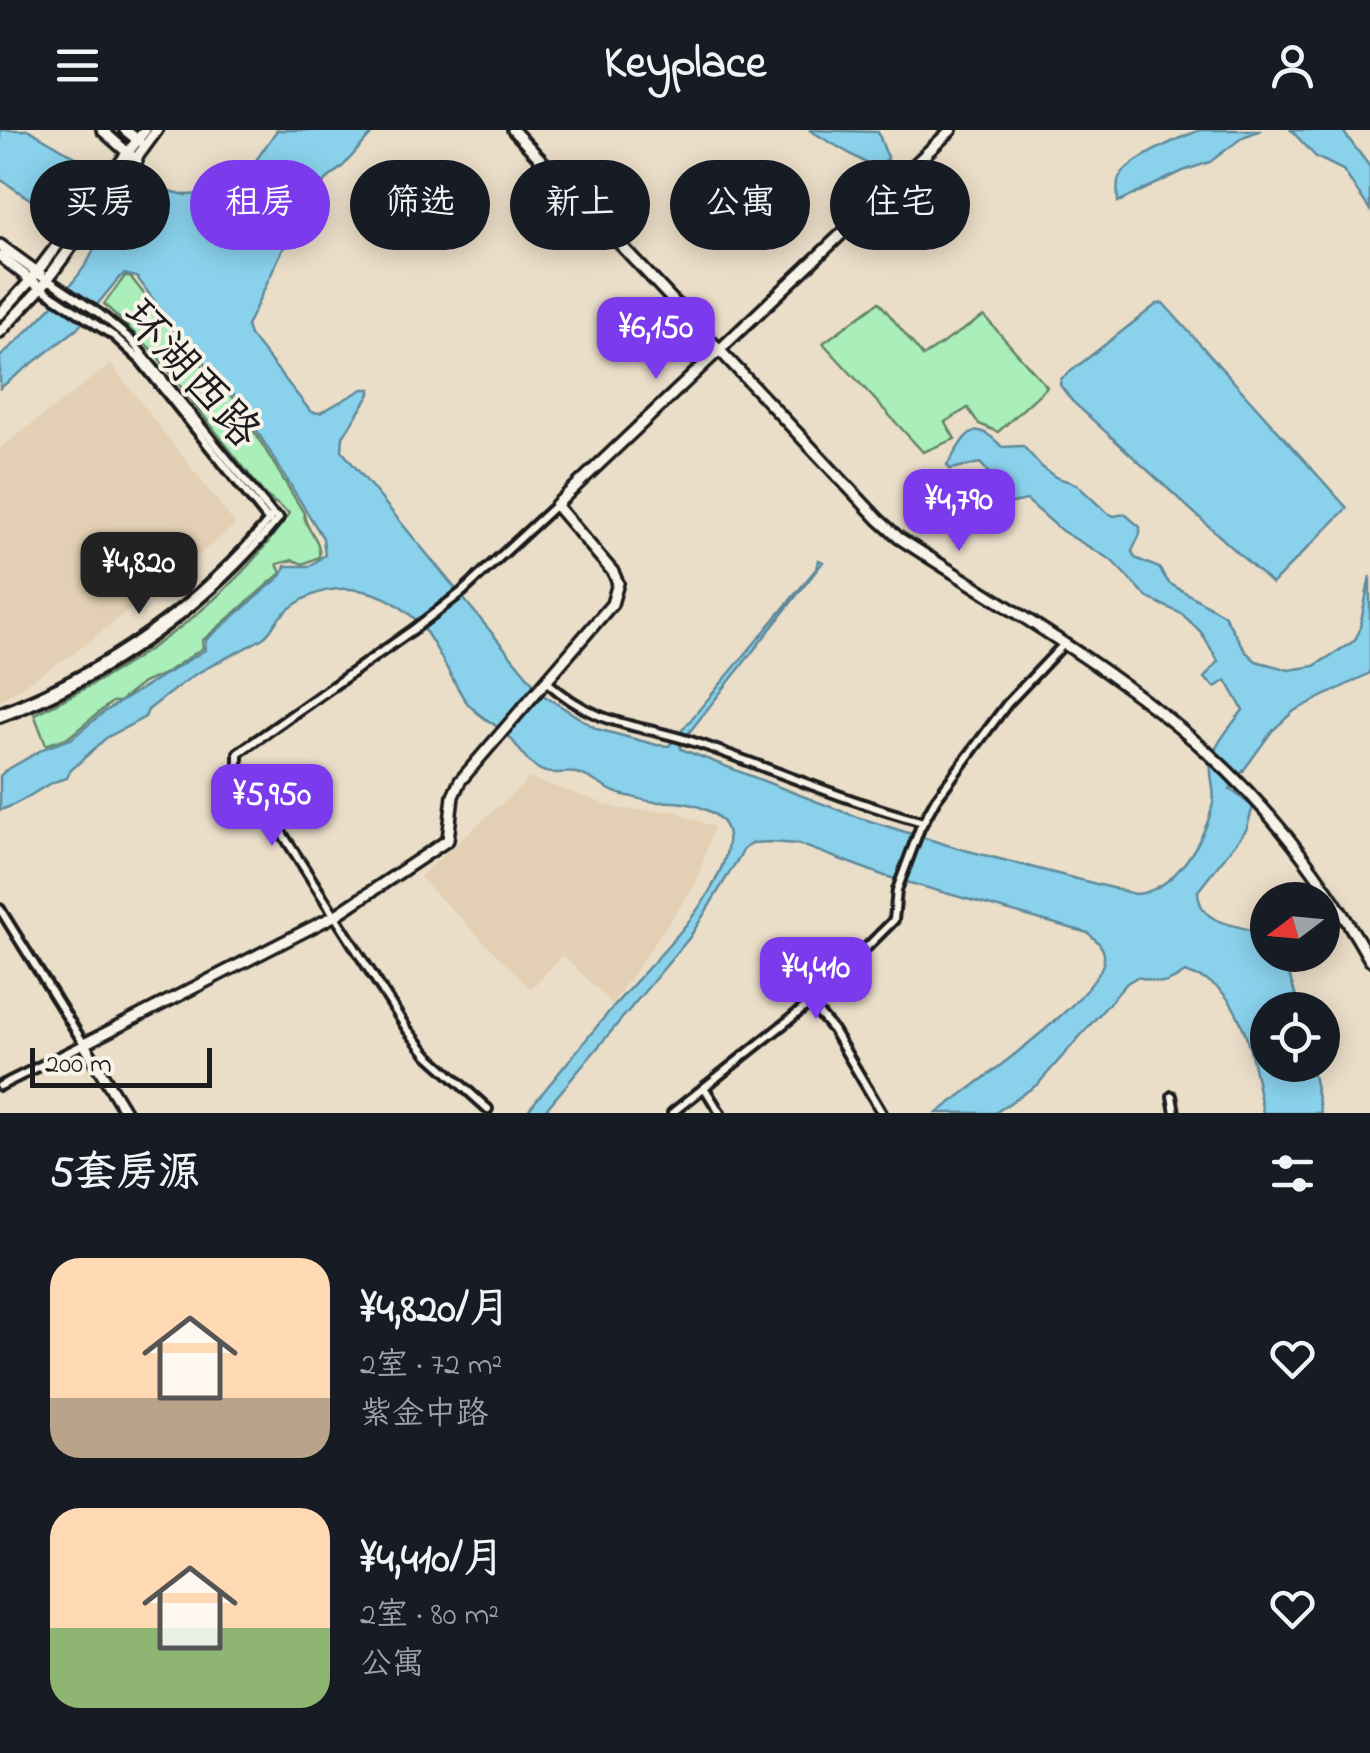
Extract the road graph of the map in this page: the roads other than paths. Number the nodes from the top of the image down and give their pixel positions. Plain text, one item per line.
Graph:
1 (102, 130) edge
2 (125, 130) edge
3 (145, 130) edge
4 (157, 130) edge
5 (513, 130) edge
6 (951, 130) edge
7 (142, 143) junction
8 (126, 152) junction
9 (136, 160) edge
10 (137, 160) edge
11 (0, 245) edge
12 (71, 250) edge
13 (0, 256) edge
14 (33, 277) junction
15 (49, 286) junction
16 (0, 314) edge
17 (0, 332) edge
18 (718, 350) junction
19 (556, 505) junction
20 (274, 520) junction
21 (1062, 644) junction
22 (545, 682) junction
23 (0, 715) edge
24 (922, 825) junction
25 (0, 910) edge
26 (336, 915) junction
27 (1370, 960) edge
28 (810, 1003) junction
29 (84, 1044) junction
30 (0, 1086) edge
31 (704, 1088) junction
32 (1172, 1096) dead end
33 (488, 1109) dead end
34 (126, 1113) edge
35 (672, 1113) edge
36 (720, 1113) edge
37 (882, 1113) edge
38 (1175, 1113) edge

1 - 8 street
2 - 7 street
3 - 7 street
4 - 7 street
5 - 18 street
6 - 18 street
7 - 8 street
7 - 10 street
8 - 9 street
8 - 14 street
11 - 14 street, 环湖西路
12 - 15 street
13 - 14 street, 环湖西路
14 - 15 street, 环湖西路
14 - 16 street
15 - 17 street
15 - 20 street, 环湖西路
15 - 20 street, 环湖西路
18 - 19 street
18 - 21 street
19 - 22 street
19 - 26 street
20 - 23 street
21 - 24 street
21 - 27 street
22 - 24 street
22 - 26 street
24 - 28 street
25 - 29 street
26 - 29 street
26 - 33 street
28 - 31 street
28 - 37 street
29 - 30 street
29 - 34 street
31 - 35 street
31 - 36 street
32 - 38 street

